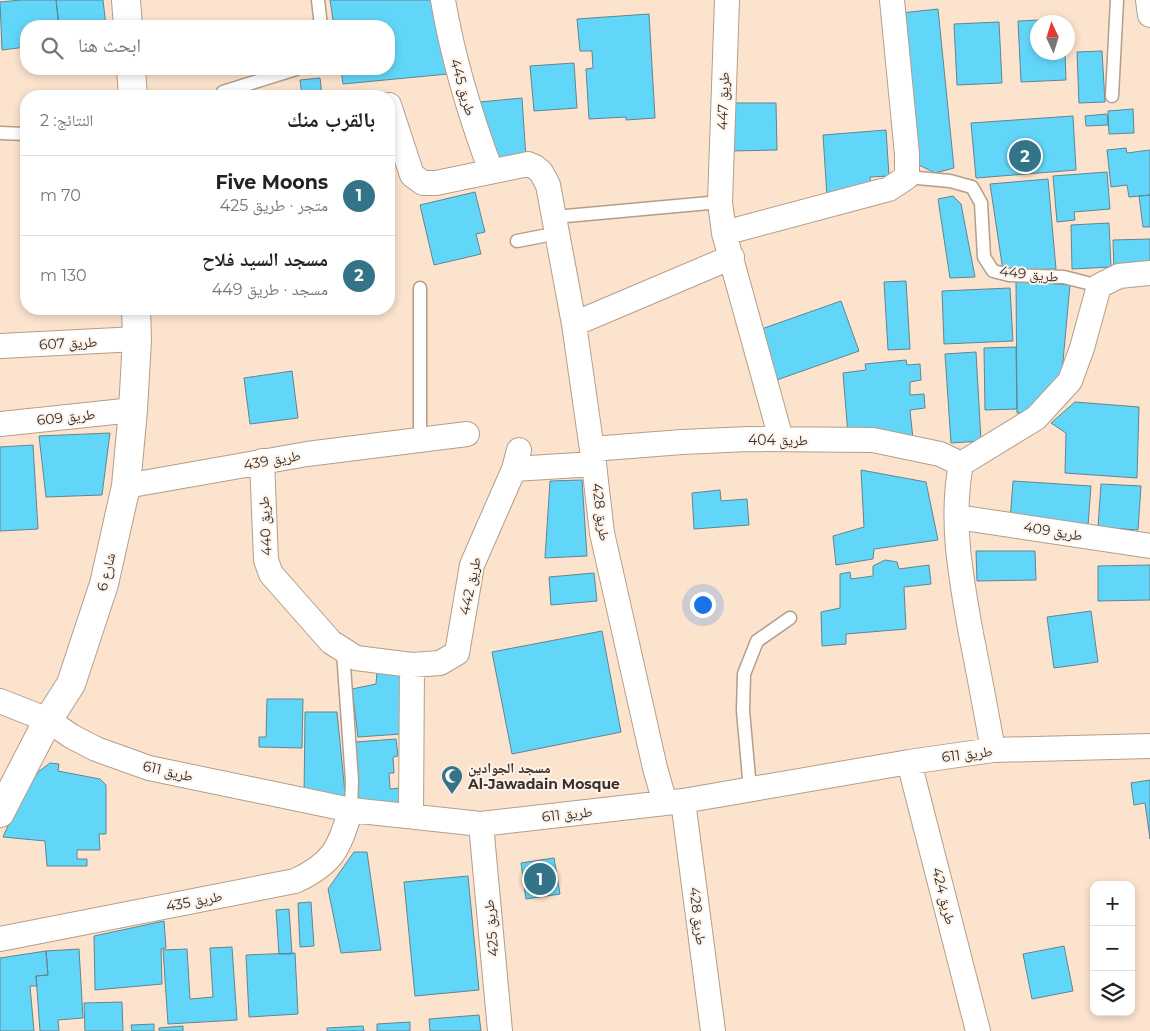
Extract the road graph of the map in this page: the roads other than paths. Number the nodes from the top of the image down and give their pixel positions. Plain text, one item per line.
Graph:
1 (126, 0) edge
2 (318, 0) edge
3 (443, 0) edge
4 (727, 0) edge
5 (892, 0) edge
6 (1117, 0) edge
7 (1148, 0) edge
8 (1150, 14) edge
9 (128, 20) edge
10 (320, 20) edge
11 (131, 75) edge
12 (277, 75) edge
13 (133, 90) edge
14 (229, 90) edge
15 (1112, 96) dead end
16 (395, 124) edge
17 (0, 134) edge
18 (20, 134) edge
19 (491, 171) junction
20 (907, 177) junction
21 (720, 202) junction
22 (556, 225) junction
23 (724, 233) junction
24 (517, 241) dead end
25 (732, 257) junction
26 (1150, 273) edge
27 (1099, 286) junction
28 (420, 288) dead end
29 (136, 315) edge
30 (574, 324) junction
31 (136, 339) junction
32 (0, 346) edge
33 (133, 410) junction
34 (0, 424) edge
35 (467, 434) dead end
36 (781, 439) junction
37 (420, 440) junction
38 (593, 456) junction
39 (516, 459) joint
40 (262, 461) junction
41 (960, 464) junction
42 (126, 486) junction
43 (957, 517) junction
44 (1150, 546) edge
45 (790, 618) dead end
46 (343, 651) junction
47 (412, 665) junction
48 (0, 701) edge
49 (48, 720) junction
50 (1150, 746) edge
51 (993, 750) junction
52 (909, 762) junction
53 (750, 789) junction
54 (674, 802) junction
55 (351, 810) junction
56 (0, 813) edge
57 (411, 816) junction
58 (481, 824) junction
59 (0, 939) edge
60 (500, 1031) edge
61 (713, 1031) edge
62 (978, 1031) edge

1 - 9 street
2 - 10 lane
3 - 19 street, طريق 445
4 - 21 street, طريق 447
5 - 20 street
6 - 15 lane
7 - 8 street
11 - 13 street
12 - 14 lane
16 - 19 street
17 - 18 lane
19 - 22 street
20 - 23 street
20 - 27 lane, طريق 449
21 - 22 lane
21 - 23 street, طريق 447
22 - 24 lane
22 - 30 street, طريق 428
23 - 25 street, طريق 447
25 - 30 street
25 - 36 street, طريق 447
26 - 27 street
27 - 41 street
28 - 37 lane
29 - 31 street, شارع 6
30 - 38 street, طريق 428
31 - 32 street, طريق 607
31 - 33 street, شارع 6
33 - 34 street, طريق 609
33 - 42 street, شارع 6
35 - 37 street, طريق 439
36 - 38 street, طريق 404
36 - 41 street, طريق 404
37 - 40 street, طريق 439
38 - 39 street, طريق 404
38 - 54 street, طريق 428
39 - 47 street, طريق 442
40 - 42 street, طريق 439
40 - 46 street, طريق 440
41 - 43 street
42 - 49 street, شارع 6
43 - 44 street, طريق 409
43 - 51 street
45 - 53 lane
46 - 47 street, طريق 442
46 - 55 lane
47 - 57 street
48 - 49 street, طريق 611
49 - 55 street, طريق 611
49 - 56 street, شارع 6
50 - 51 street, طريق 611
51 - 52 street, طريق 611
52 - 53 street, طريق 611
52 - 62 street, طريق 424
53 - 54 street, طريق 611
54 - 58 street, طريق 611
54 - 61 street, طريق 428
55 - 57 street, طريق 611
55 - 59 street, طريق 435
57 - 58 street, طريق 611
58 - 60 street, طريق 425

